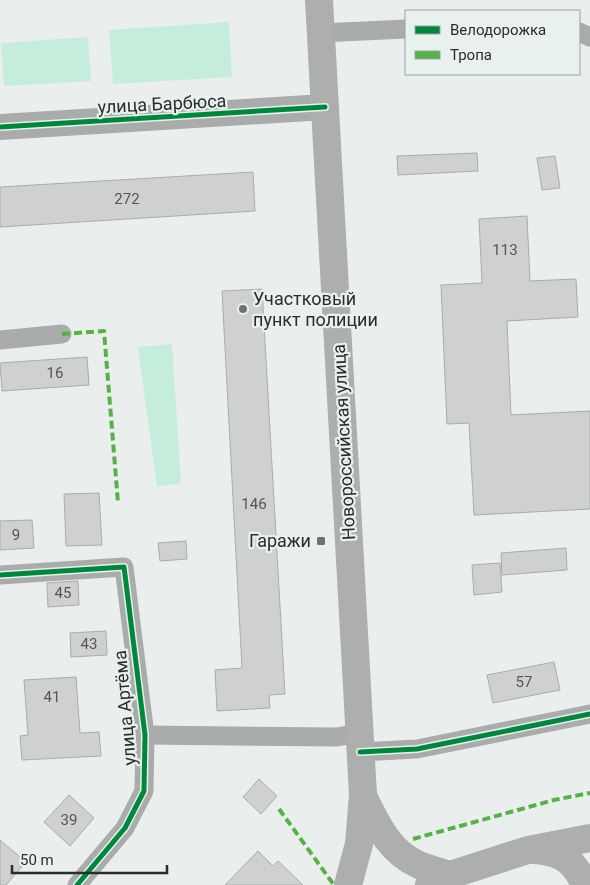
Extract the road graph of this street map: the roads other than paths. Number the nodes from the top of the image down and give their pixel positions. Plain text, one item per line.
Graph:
1 (319, 0) edge
2 (405, 28) edge
3 (321, 33) junction
4 (325, 107) junction
5 (0, 127) edge
6 (62, 334) dead end
7 (0, 340) edge
8 (0, 575) edge
9 (590, 714) edge
10 (145, 735) junction
11 (360, 743) junction
12 (362, 795) junction
13 (590, 838) edge
14 (528, 850) junction
15 (439, 880) edge
16 (77, 885) edge
17 (348, 885) edge
18 (585, 885) edge

1 - 3 main road, Новороссийская улица
2 - 3 street
3 - 4 main road, Новороссийская улица
4 - 5 street, улица Барбюса
4 - 11 main road, Новороссийская улица
6 - 7 street
8 - 10 street, улица Артёма
9 - 11 street
10 - 11 street
10 - 16 street, улица Артёма
11 - 12 main road, Новороссийская улица
12 - 15 main road
12 - 17 main road, Новороссийская улица
13 - 14 main road
14 - 15 main road
14 - 18 main road

